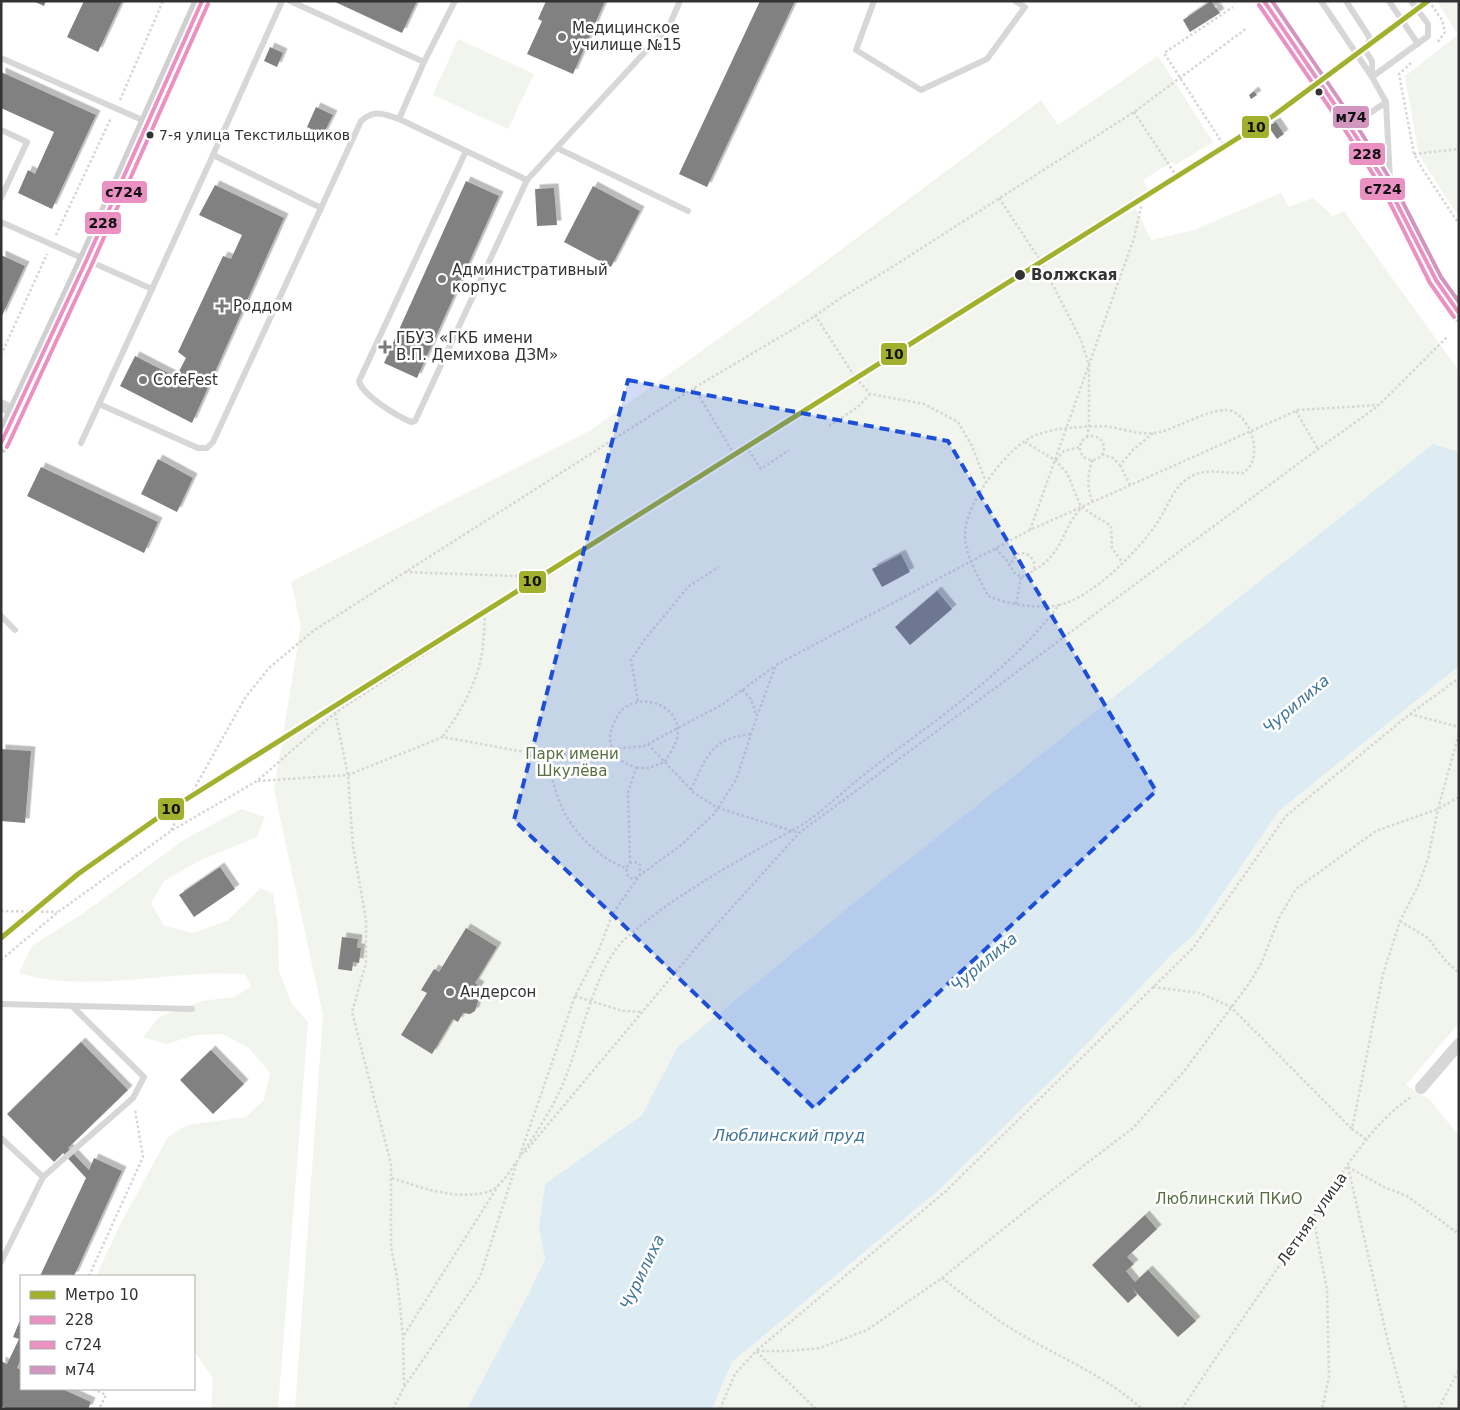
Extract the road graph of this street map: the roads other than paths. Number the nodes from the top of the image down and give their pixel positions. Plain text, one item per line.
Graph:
1 (202, 1) edge
2 (282, 1) edge
3 (290, 1) edge
4 (455, 1) edge
5 (680, 1) edge
6 (874, 1) edge
7 (1015, 1) edge
8 (1264, 1) edge
9 (1321, 1) edge
10 (1346, 1) edge
11 (1390, 1) edge
12 (1411, 1) edge
13 (1418, 44) junction
14 (1, 58) edge
15 (424, 62) junction
16 (1372, 77) junction
17 (1386, 102) junction
18 (399, 118) junction
19 (148, 123) junction
20 (1350, 128) junction
21 (1, 130) edge
22 (557, 148) junction
23 (466, 151) junction
24 (213, 156) junction
25 (527, 180) junction
26 (1390, 190) junction
27 (1, 198) edge
28 (321, 208) junction
29 (688, 211) dead end
30 (1, 222) edge
31 (87, 259) junction
32 (152, 289) junction
33 (1459, 313) edge
34 (99, 404) junction
35 (8, 409) edge
36 (81, 443) dead end
37 (1, 444) edge
38 (1, 616) edge
39 (15, 630) dead end
40 (1, 1004) edge
41 (72, 1006) junction
42 (192, 1009) dead end
43 (1459, 1044) edge
44 (1421, 1088) road end
45 (1, 1138) edge
46 (43, 1177) junction
47 (1, 1262) edge

1 - 19 street
2 - 24 lane
3 - 15 lane
4 - 15 lane
5 - 22 lane
6 - 7 lane
8 - 20 street
9 - 16 lane
10 - 16 lane
11 - 13 lane
12 - 13 lane
13 - 16 lane
14 - 19 lane
15 - 18 lane
16 - 17 lane
17 - 20 lane
17 - 26 lane
18 - 23 lane
18 - 28 lane
19 - 31 street
20 - 26 street
21 - 27 lane
22 - 25 lane
22 - 29 lane
23 - 25 lane
23 - 25 lane
24 - 28 lane
24 - 32 lane
26 - 33 street
28 - 34 lane
30 - 31 lane
31 - 32 lane
31 - 35 street
32 - 34 lane
34 - 36 lane
35 - 37 street
38 - 39 lane
40 - 41 lane
41 - 42 lane
41 - 46 lane
43 - 44 street
45 - 46 lane
46 - 47 lane

